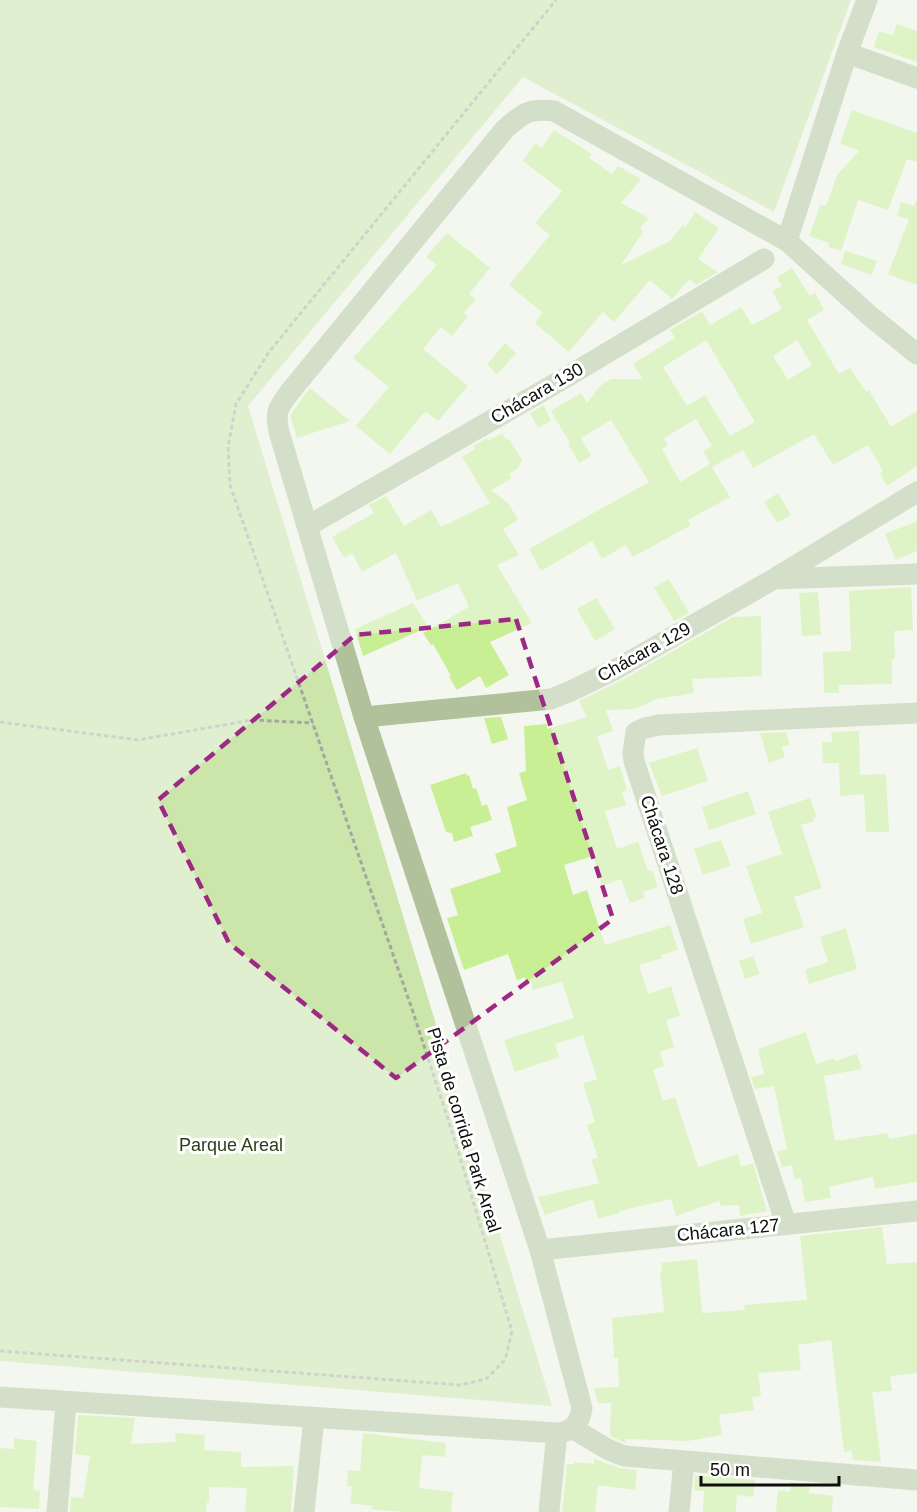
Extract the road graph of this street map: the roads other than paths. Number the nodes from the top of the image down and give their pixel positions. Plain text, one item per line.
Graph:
1 (867, 0) edge
2 (848, 53) junction
3 (917, 78) edge
4 (787, 241) junction
5 (764, 259) dead end
6 (917, 354) edge
7 (917, 492) edge
8 (308, 525) junction
9 (917, 574) edge
10 (774, 579) junction
11 (917, 713) edge
12 (364, 717) junction
13 (917, 1211) edge
14 (786, 1224) junction
15 (540, 1250) junction
16 (0, 1397) edge
17 (66, 1403) junction
18 (314, 1418) junction
19 (564, 1431) junction
20 (684, 1461) junction
21 (917, 1480) edge
22 (57, 1512) edge
23 (304, 1512) edge
24 (549, 1512) edge
25 (679, 1512) edge

1 - 2 street
2 - 3 street
2 - 4 street
4 - 6 street
4 - 8 street
5 - 8 street, Chácara 130
7 - 10 street
8 - 12 street
9 - 10 street, Chácara 129
10 - 12 street, Chácara 129
11 - 14 street, Chácara 128
12 - 15 street
13 - 14 street, Chácara 127
14 - 15 street, Chácara 127
15 - 19 street
16 - 17 street
17 - 18 street
17 - 22 street
18 - 19 street
18 - 23 street
19 - 20 street
19 - 24 street
20 - 21 street
20 - 25 street

